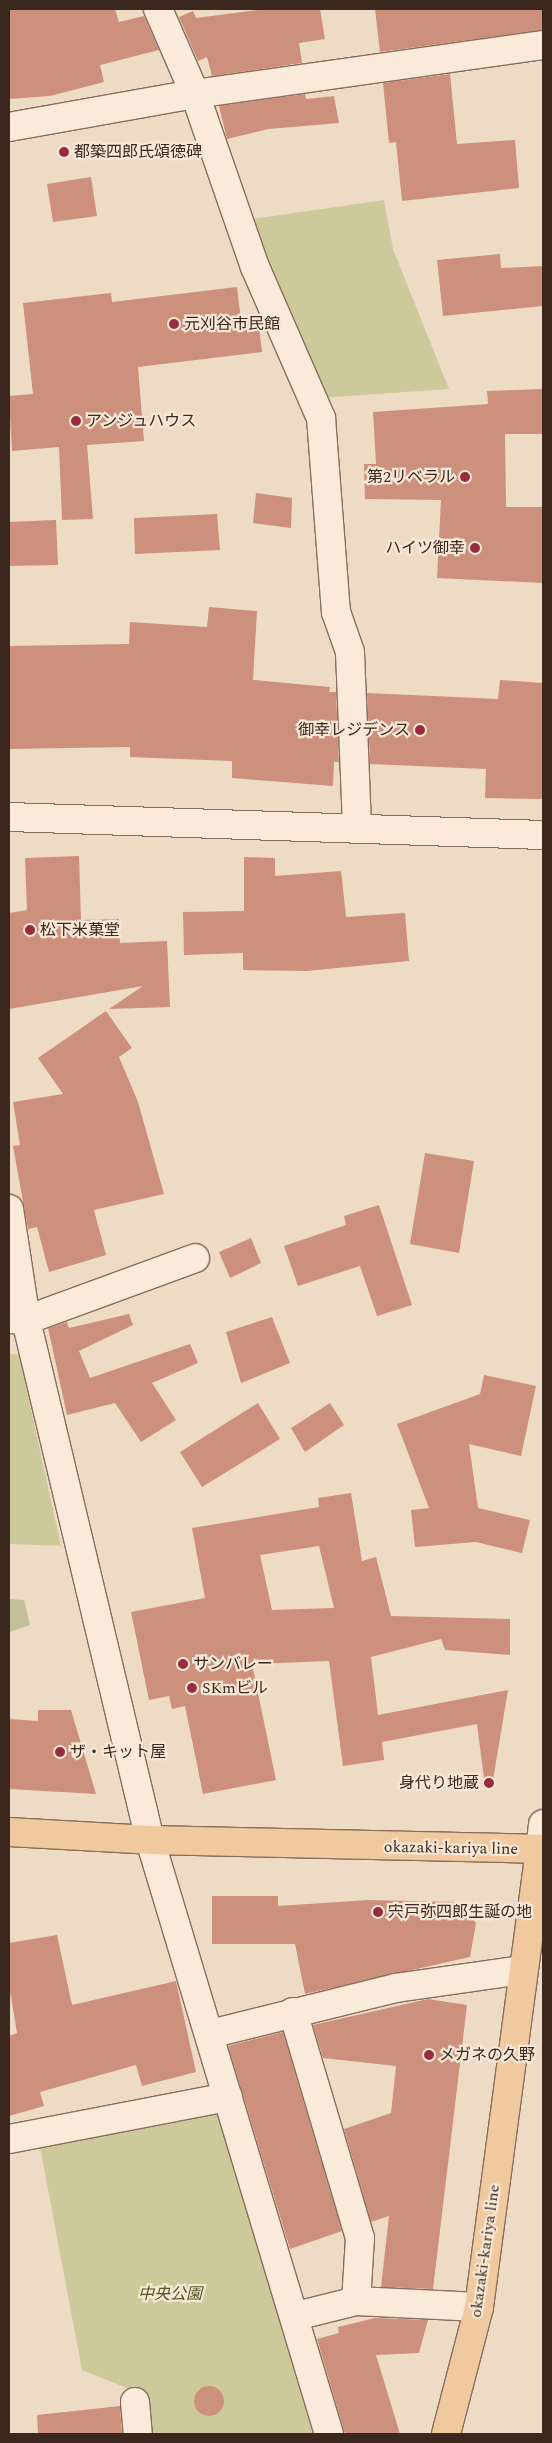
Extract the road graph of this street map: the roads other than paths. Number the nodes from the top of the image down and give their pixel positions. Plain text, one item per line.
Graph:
1 (158, 9) edge
2 (543, 45) edge
3 (195, 94) junction
4 (9, 127) edge
5 (9, 817) edge
6 (357, 827) junction
7 (543, 835) edge
8 (9, 1209) edge
9 (195, 1258) dead end
10 (17, 1319) edge
11 (9, 1832) edge
12 (150, 1840) junction
13 (542, 1841) edge
14 (522, 1970) junction
15 (293, 2012) junction
16 (210, 2034) junction
17 (228, 2097) junction
18 (9, 2139) edge
19 (356, 2301) junction
20 (479, 2307) junction
21 (296, 2316) junction
22 (135, 2402) dead end
23 (138, 2434) edge
24 (329, 2434) edge
25 (446, 2434) edge

1 - 3 street
2 - 3 street
3 - 4 street
3 - 6 street
5 - 6 street
6 - 7 street
8 - 10 street
9 - 10 street
10 - 12 street
11 - 12 main road, okazaki-kariya line
12 - 13 main road, okazaki-kariya line
12 - 16 street
13 - 14 main road, okazaki-kariya line
14 - 15 street
14 - 20 main road, okazaki-kariya line
15 - 16 street
15 - 19 street
16 - 17 street
17 - 18 street
17 - 21 street
19 - 20 street
19 - 21 street
20 - 25 main road, okazaki-kariya line
21 - 24 street
22 - 23 street

